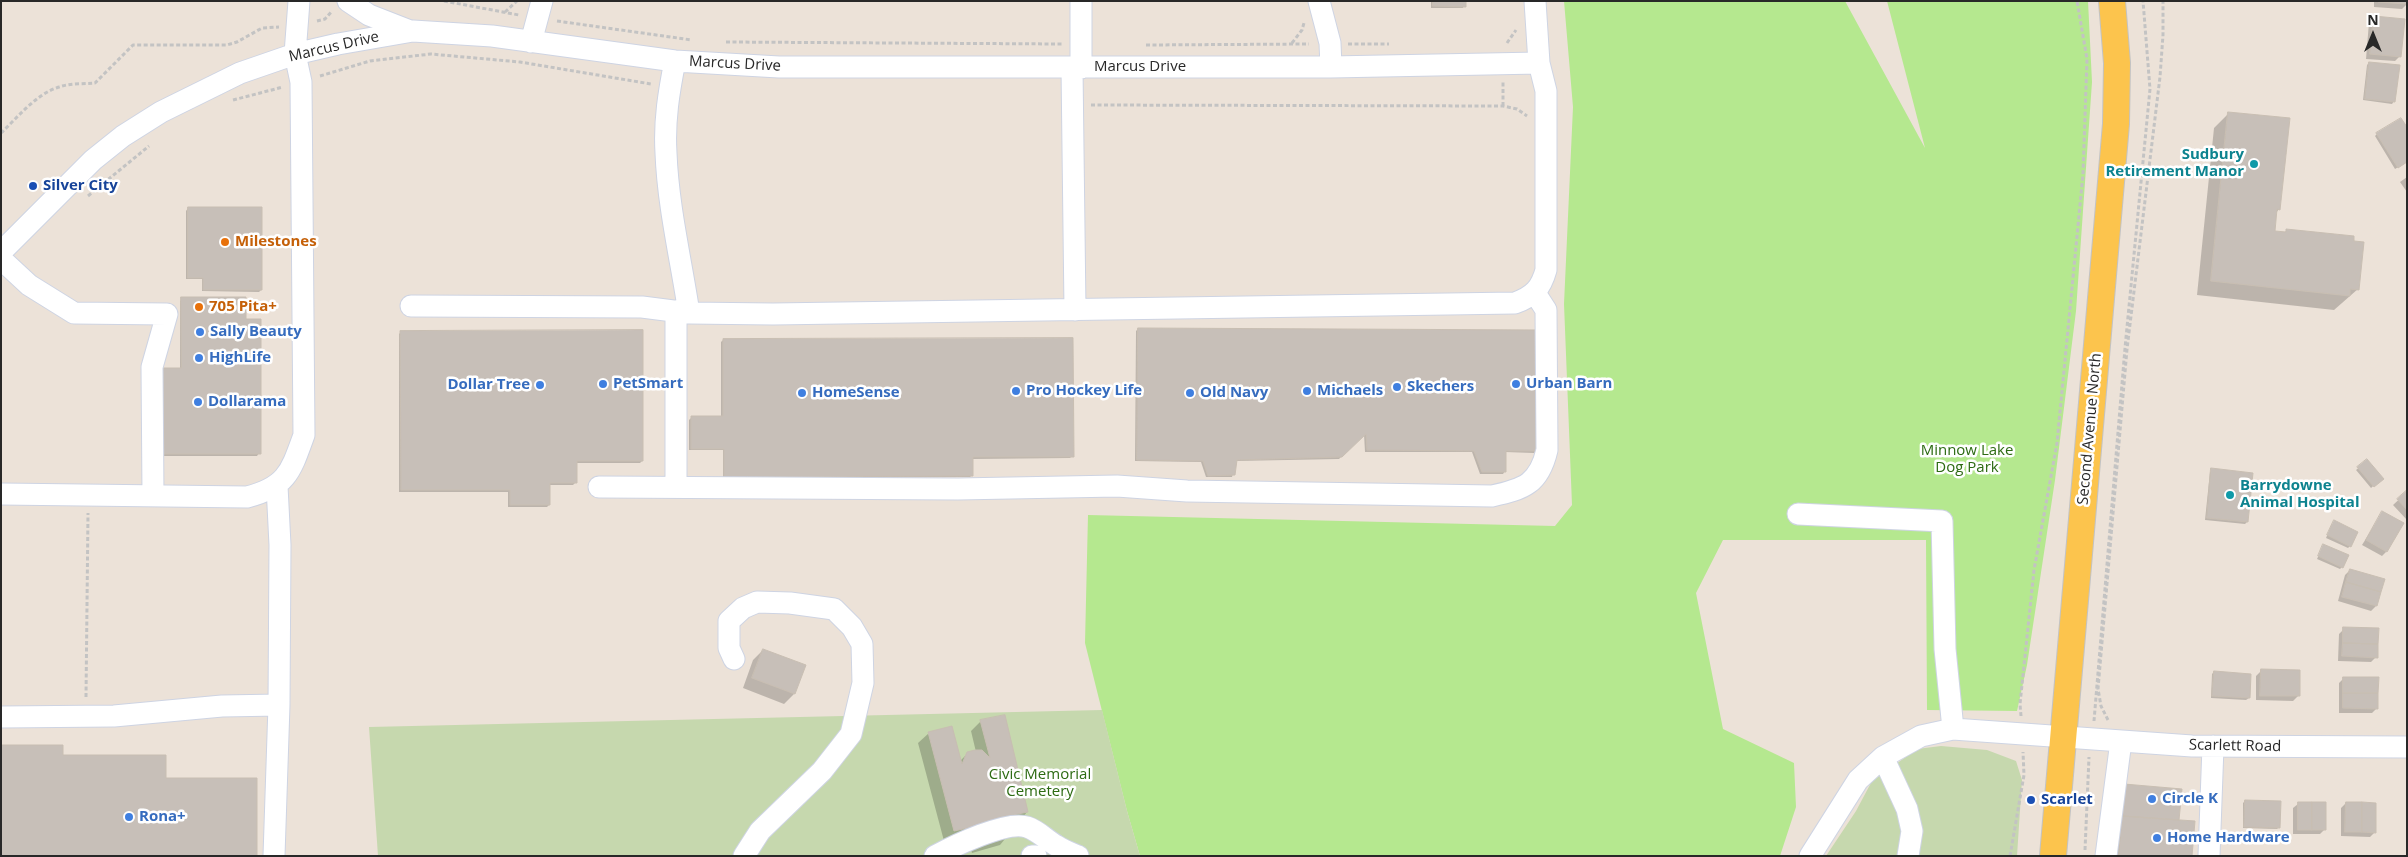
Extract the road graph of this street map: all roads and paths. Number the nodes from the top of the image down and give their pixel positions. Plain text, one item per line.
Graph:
1 (299, 1) edge
2 (444, 1) edge
3 (517, 1) edge
4 (1081, 1) edge
5 (1535, 1) edge
6 (2077, 1) edge
7 (2112, 1) edge
8 (2143, 1) edge
9 (2163, 1) edge
10 (342, 4) edge
11 (1313, 9) edge
12 (540, 10) edge
13 (505, 12) junction
14 (297, 25) junction
15 (413, 31) junction
16 (698, 41) dead end
17 (531, 42) junction
18 (725, 42) dead end
19 (1330, 43) junction
20 (1291, 44) junction
21 (1398, 44) dead end
22 (1081, 45) junction
23 (1143, 45) dead end
24 (295, 54) junction
25 (675, 61) junction
26 (1539, 63) junction
27 (1331, 67) junction
28 (1077, 68) junction
29 (301, 82) junction
30 (670, 87) junction
31 (230, 102) dead end
32 (1087, 114) dead end
33 (1528, 118) dead end
34 (1, 133) edge
35 (155, 141) dead end
36 (82, 201) dead end
37 (1, 252) edge
38 (1, 259) edge
39 (1535, 293) junction
40 (411, 306) dead end
41 (1075, 310) junction
42 (682, 312) junction
43 (277, 486) junction
44 (599, 487) dead end
45 (676, 487) junction
46 (1, 494) edge
47 (88, 495) junction
48 (153, 495) junction
49 (1798, 514) dead end
50 (734, 659) dead end
51 (279, 705) junction
52 (86, 716) junction
53 (1, 717) edge
54 (2108, 718) dead end
55 (1952, 729) junction
56 (2022, 733) junction
57 (2063, 736) junction
58 (2091, 739) junction
59 (2121, 741) junction
60 (2212, 746) junction
61 (2407, 747) edge
62 (1883, 758) junction
63 (274, 856) edge
64 (744, 856) edge
65 (936, 856) edge
66 (1032, 856) edge
67 (1036, 856) edge
68 (1078, 856) edge
69 (1810, 856) edge
70 (1908, 856) edge
71 (2010, 856) edge
72 (2053, 856) edge
73 (2085, 856) edge
74 (2106, 856) edge
75 (2209, 856) edge

1 - 14 street
2 - 13 path
3 - 13 path
4 - 22 street
5 - 26 street
6 - 56 path
7 - 57 main road, Second Avenue North
8 - 58 path
9 - 54 path
10 - 14 path
10 - 15 street
11 - 19 street
11 - 20 path
12 - 13 path
12 - 16 path
12 - 17 street
14 - 24 street
14 - 34 path
15 - 17 street, Marcus Drive
15 - 24 street, Marcus Drive
17 - 25 street, Marcus Drive
18 - 22 path
19 - 20 path
19 - 21 path
19 - 27 street
20 - 23 path
22 - 28 street
24 - 29 street
24 - 37 street, Marcus Drive
25 - 28 street, Marcus Drive
25 - 30 street
26 - 27 street, Marcus Drive
26 - 39 street
27 - 28 street, Marcus Drive
28 - 41 street
29 - 30 path
29 - 31 path
29 - 43 street
30 - 42 street
32 - 33 path
35 - 36 path
38 - 48 street
39 - 41 street
39 - 45 street
40 - 42 street
41 - 42 street
42 - 45 street
43 - 48 street
43 - 51 street
44 - 45 street
46 - 47 street
47 - 48 street
47 - 52 path
49 - 55 street
50 - 64 street
51 - 52 street
51 - 63 street
52 - 53 street
55 - 56 street, Scarlett Road
55 - 62 street, Scarlett Road
56 - 57 street, Scarlett Road
56 - 71 path
57 - 58 street, Scarlett Road
57 - 72 main road, Second Avenue North
58 - 59 street, Scarlett Road
58 - 73 path
59 - 60 street, Scarlett Road
59 - 74 street
60 - 61 street, Scarlett Road
60 - 75 street
62 - 69 street, Scarlett Road
62 - 70 street
65 - 68 street
66 - 67 street

